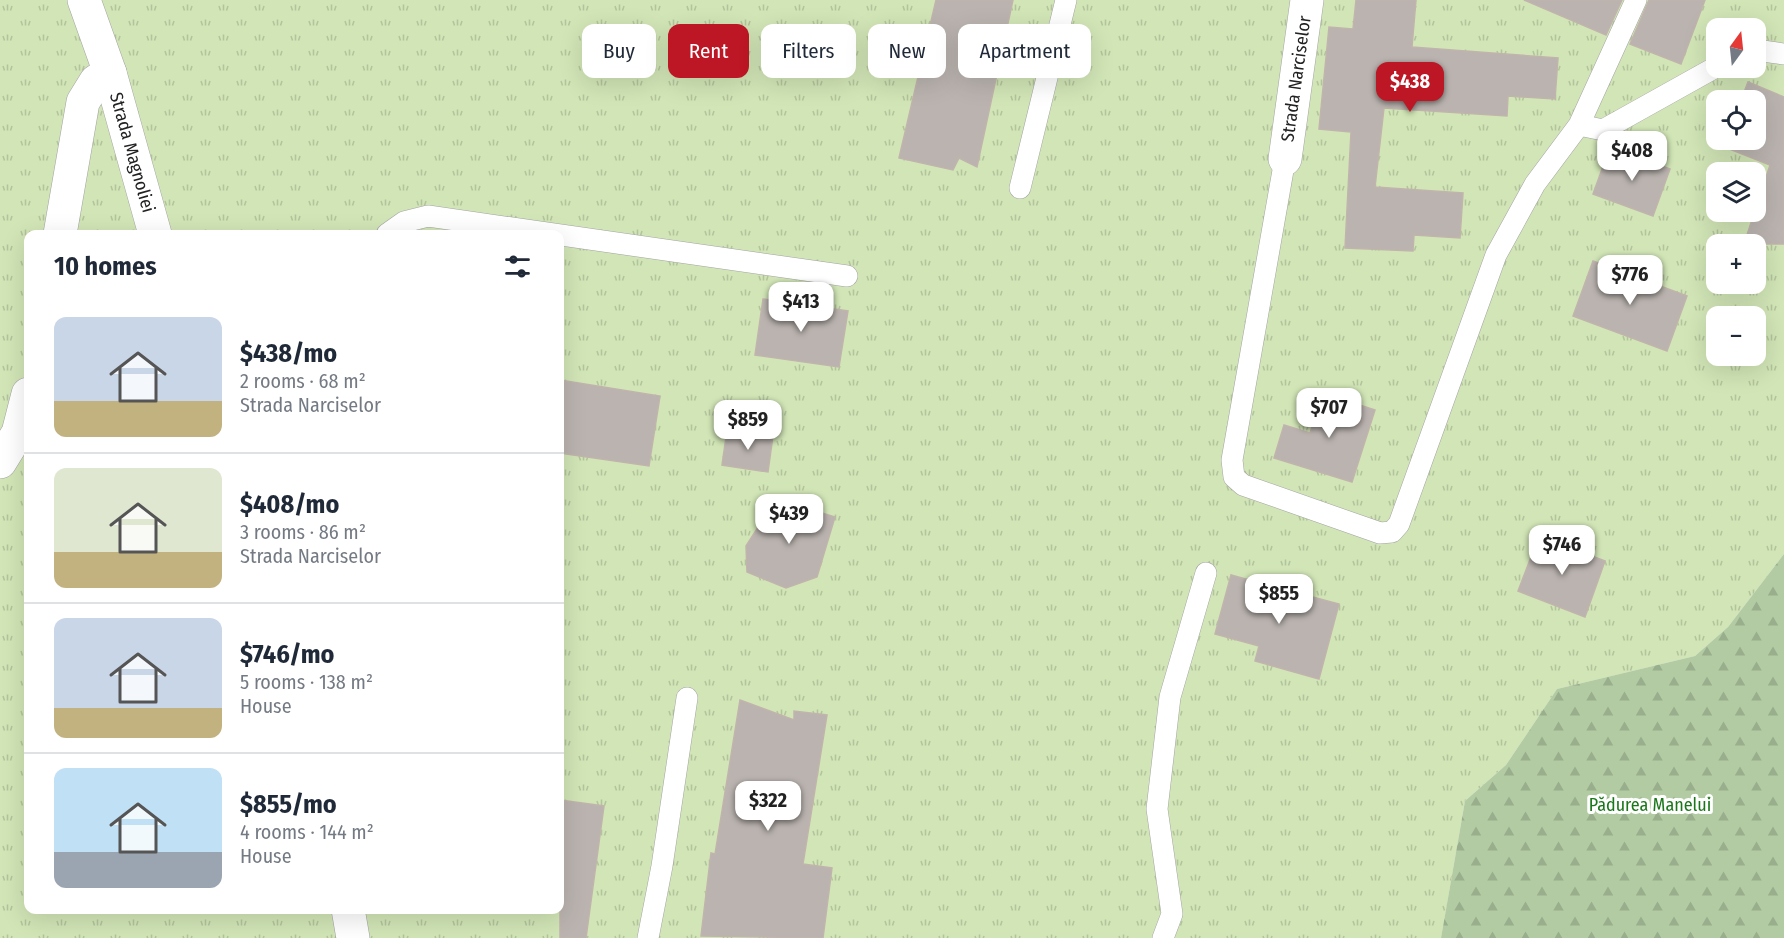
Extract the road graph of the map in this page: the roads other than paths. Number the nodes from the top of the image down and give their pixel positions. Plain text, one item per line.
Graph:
1 (84, 0) edge
2 (1066, 0) edge
3 (1307, 0) edge
4 (1636, 0) edge
5 (1766, 52) edge
6 (1784, 54) edge
7 (110, 72) junction
8 (1706, 73) edge
9 (1579, 125) junction
10 (1285, 159) joint
11 (1020, 188) dead end
12 (61, 230) edge
13 (154, 230) edge
14 (399, 230) edge
15 (526, 230) edge
16 (564, 235) edge
17 (848, 276) dead end
18 (24, 410) edge
19 (0, 462) edge
20 (1206, 573) dead end
21 (687, 698) dead end
22 (349, 914) edge
23 (353, 938) edge
24 (648, 938) edge
25 (1163, 938) edge

1 - 7 street, Strada Magnoliei
2 - 11 lane
3 - 10 street, Strada Narciselor
4 - 9 lane
5 - 6 lane
7 - 12 street
7 - 13 street, Strada Magnoliei
8 - 9 lane
9 - 10 lane
14 - 15 lane
16 - 17 lane
18 - 19 street
20 - 25 lane
21 - 24 lane
22 - 23 street

